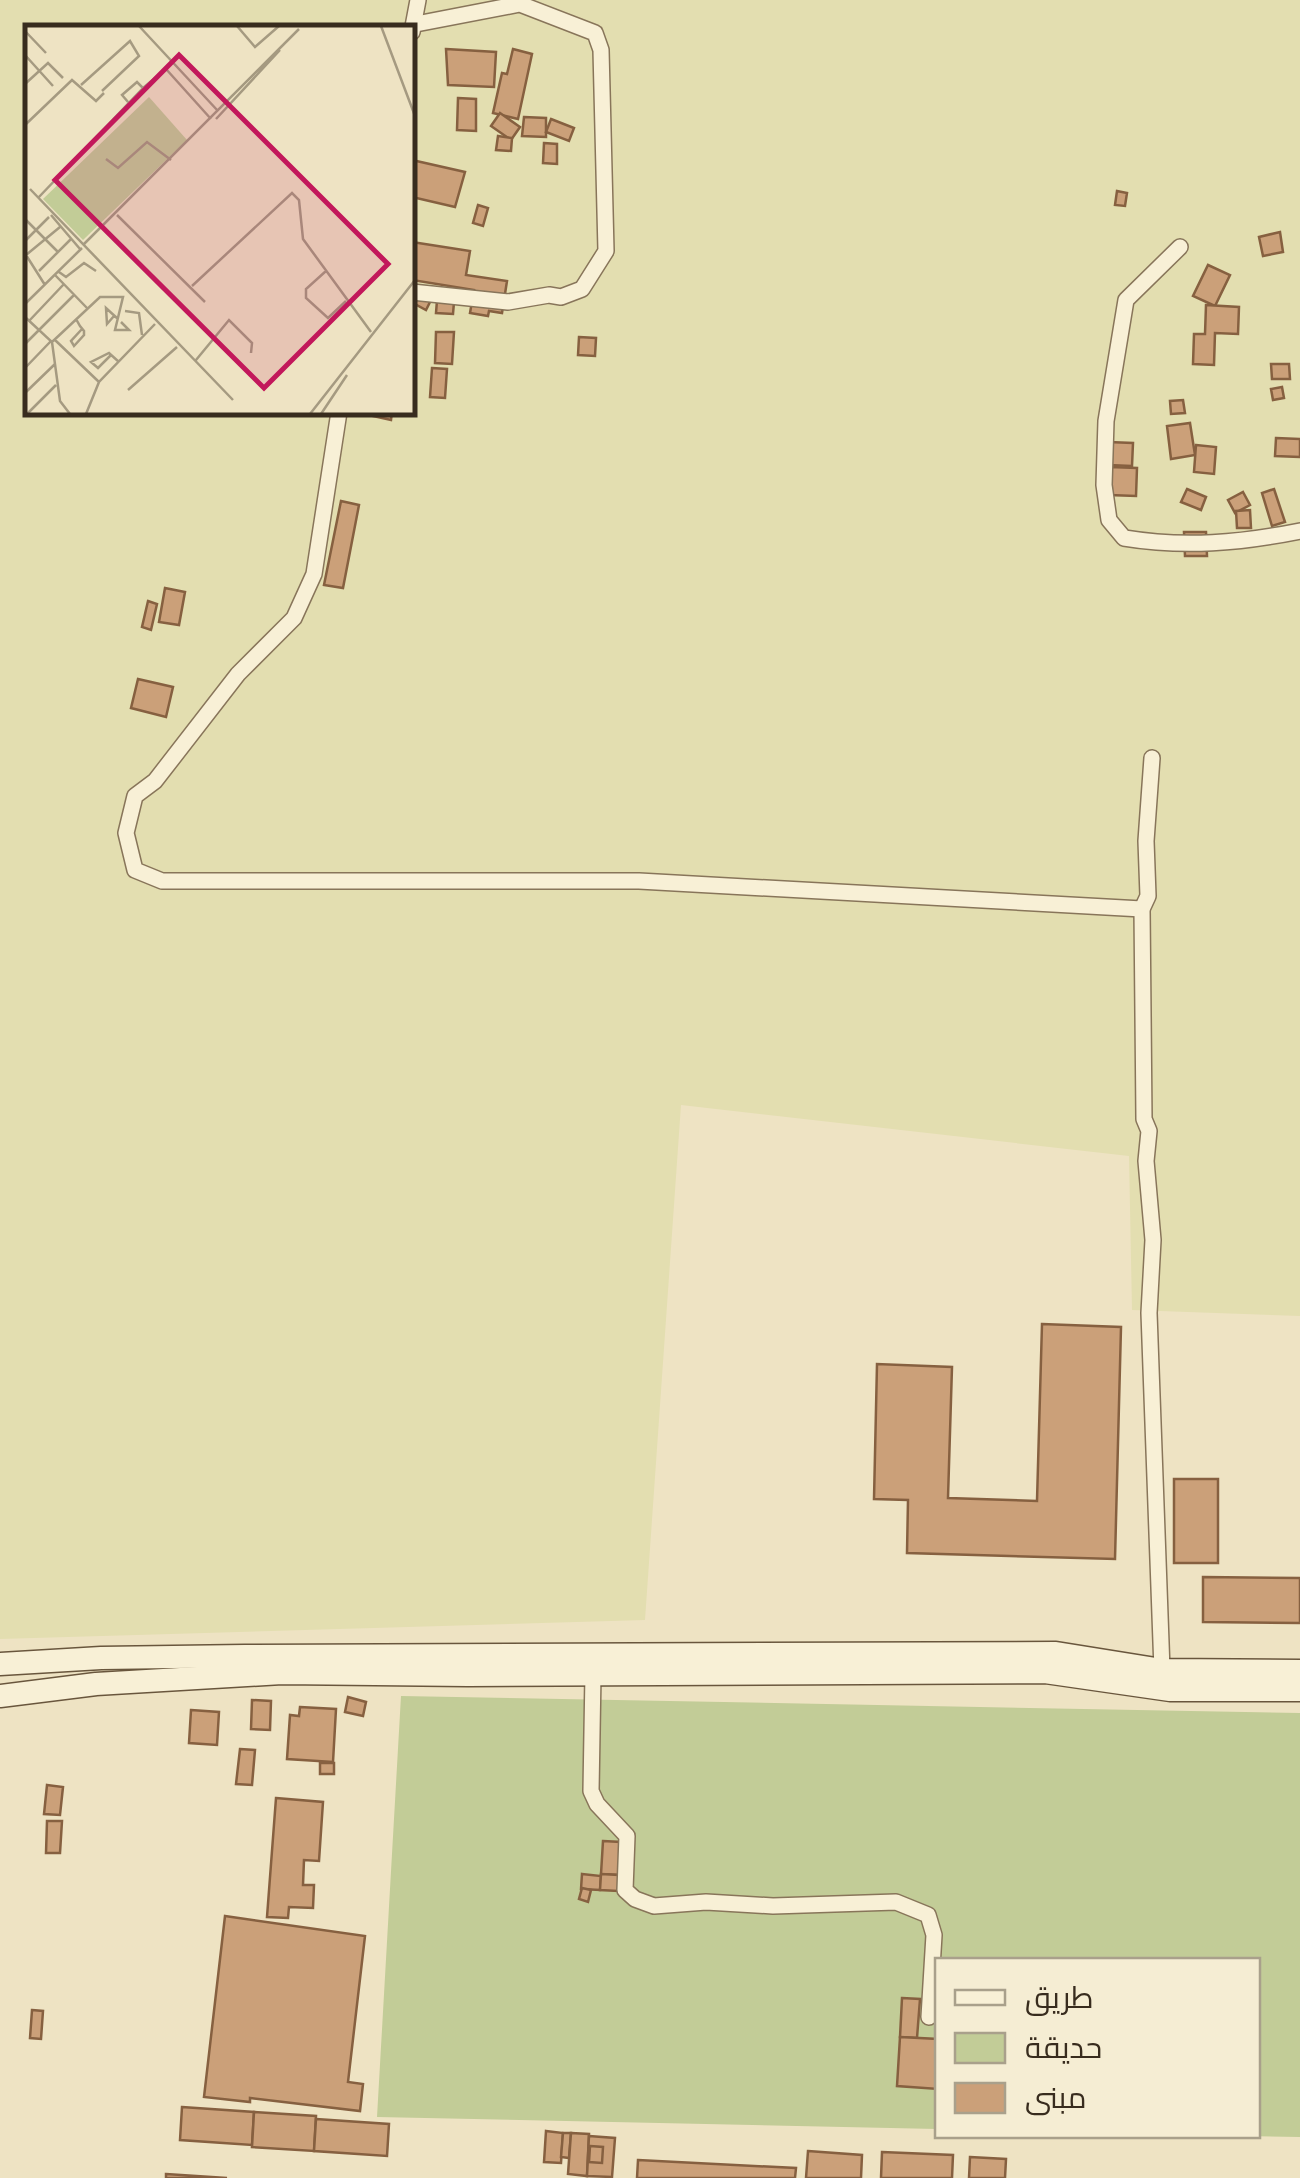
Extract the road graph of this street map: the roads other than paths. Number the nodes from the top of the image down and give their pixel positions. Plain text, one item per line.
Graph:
1 (418, 0) edge
2 (414, 25) edge
3 (415, 28) edge
4 (1180, 248) dead end
5 (415, 292) edge
6 (339, 415) edge
7 (1300, 530) edge
8 (1152, 758) dead end
9 (1142, 909) junction
10 (0, 1664) edge
11 (1162, 1670) junction
12 (1300, 1671) edge
13 (593, 1674) junction
14 (1300, 1690) edge
15 (0, 1696) edge
16 (929, 2017) dead end

1 - 2 street
3 - 5 street
4 - 7 street
6 - 9 street
8 - 9 street
9 - 11 street
10 - 11 street
11 - 12 street
13 - 14 street
13 - 15 street
13 - 16 street

